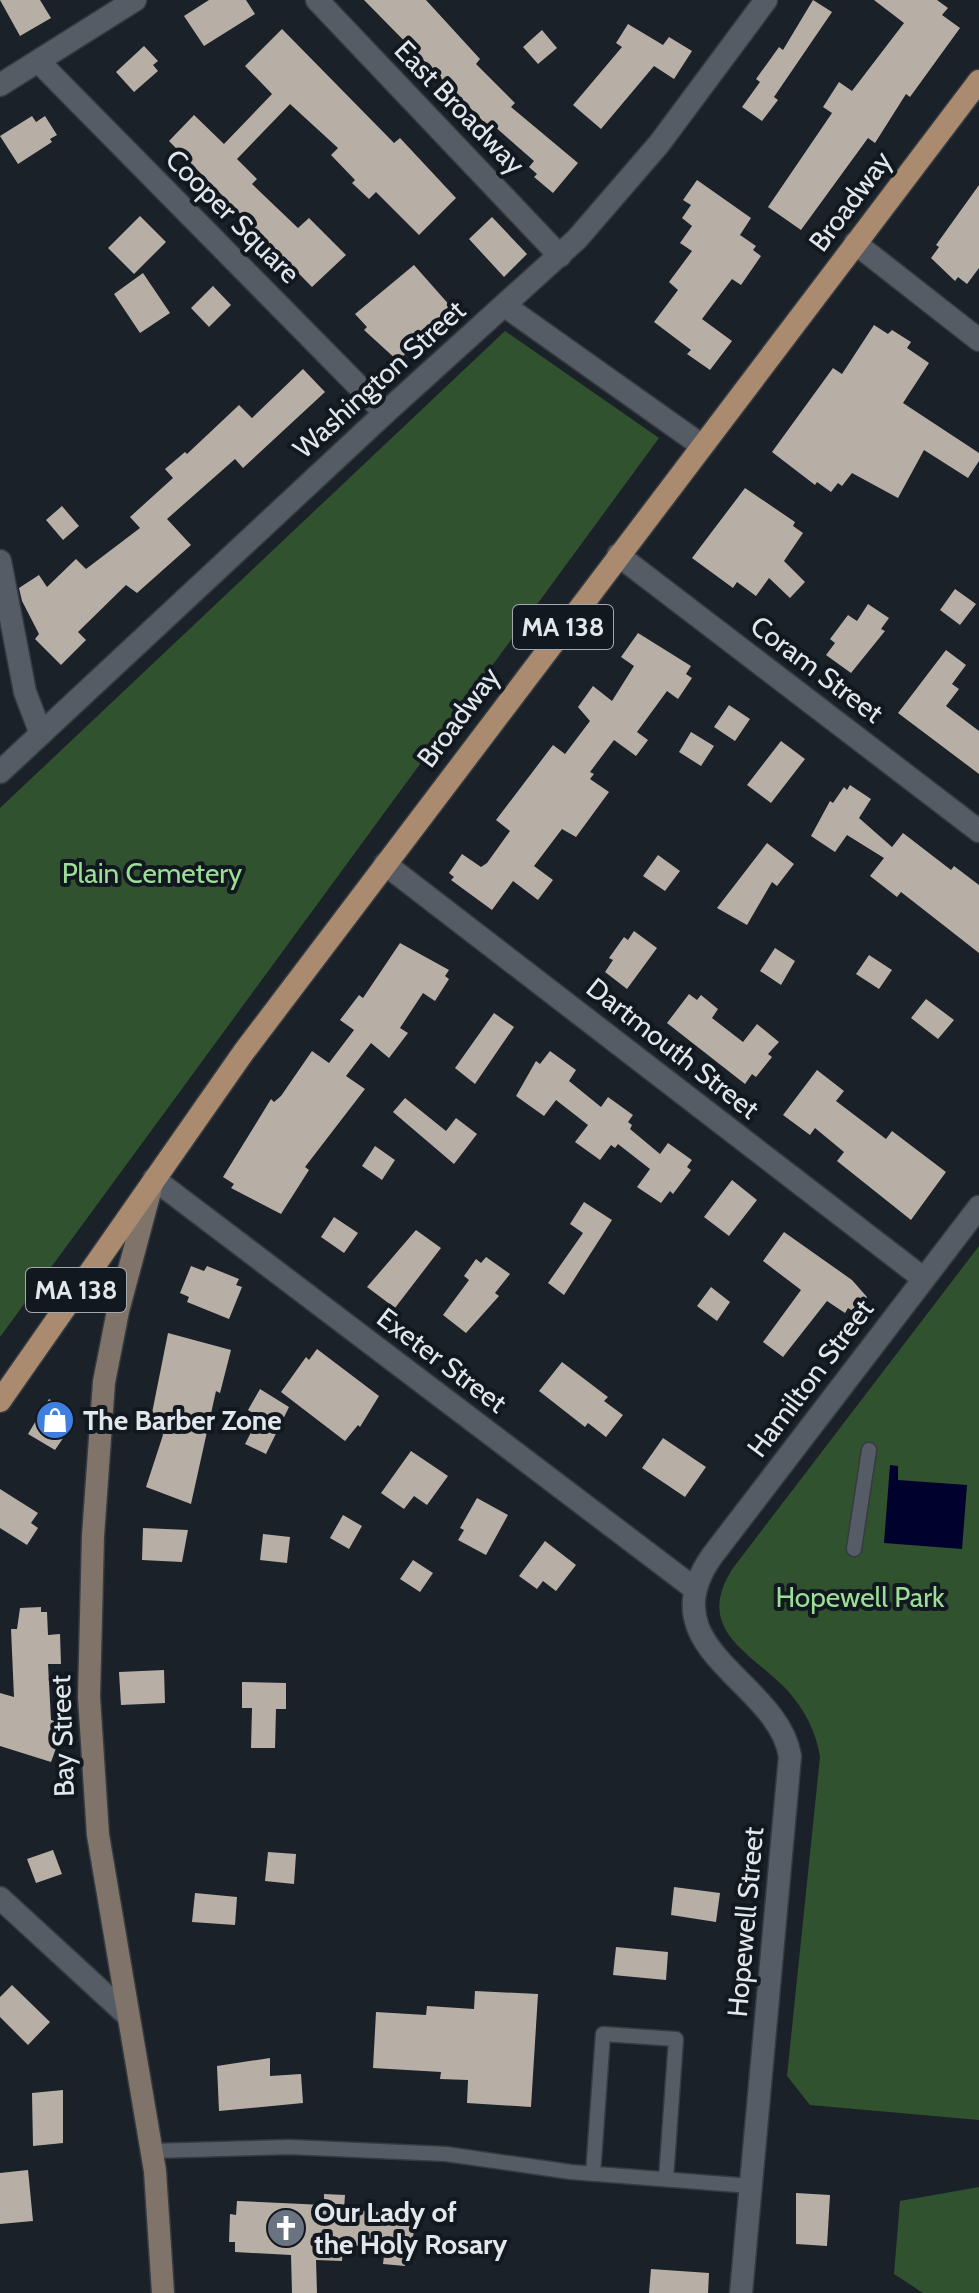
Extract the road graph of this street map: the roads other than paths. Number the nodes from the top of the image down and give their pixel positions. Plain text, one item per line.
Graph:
1 (135, 0) edge
2 (317, 0) edge
3 (766, 0) edge
4 (38, 61) junction
5 (979, 81) edge
6 (0, 85) edge
7 (855, 243) junction
8 (560, 256) junction
9 (505, 306) junction
10 (979, 340) edge
11 (385, 413) junction
12 (701, 445) junction
13 (618, 555) junction
14 (0, 561) edge
15 (41, 734) junction
16 (0, 772) edge
17 (979, 831) edge
18 (385, 864) junction
19 (154, 1179) junction
20 (979, 1207) edge
21 (924, 1279) junction
22 (0, 1401) edge
23 (869, 1450) dead end
24 (854, 1549) dead end
25 (695, 1589) junction
26 (0, 1898) edge
27 (125, 2013) junction
28 (152, 2151) junction
29 (593, 2174) junction
30 (666, 2179) junction
31 (751, 2186) junction
32 (163, 2293) edge
33 (741, 2293) edge

1 - 4 street
2 - 8 street, East Broadway
3 - 8 street, Washington Street
4 - 6 street
4 - 11 street, Cooper Square
5 - 7 main road, Broadway / MA 138
7 - 10 street
7 - 12 main road, Broadway / MA 138
8 - 9 street, Washington Street
9 - 11 street, Washington Street
9 - 12 street
11 - 15 street, Washington Street
12 - 13 main road, Broadway / MA 138
13 - 17 street, Coram Street
13 - 18 main road, Broadway / MA 138
14 - 15 street
15 - 16 street, Washington Street
18 - 19 main road, Broadway / MA 138
18 - 21 street, Dartmouth Street
19 - 22 main road, Broadway / MA 138
19 - 25 street, Exeter Street
19 - 27 main road, Bay Street
20 - 21 street, Hamilton Street
21 - 25 street, Hamilton Street
23 - 24 lane
25 - 31 street, Hopewell Street
26 - 27 street
27 - 28 main road, Bay Street
28 - 29 lane
28 - 32 main road, Bay Street
29 - 30 lane
29 - 30 lane
30 - 31 lane
31 - 33 street, Hopewell Street

